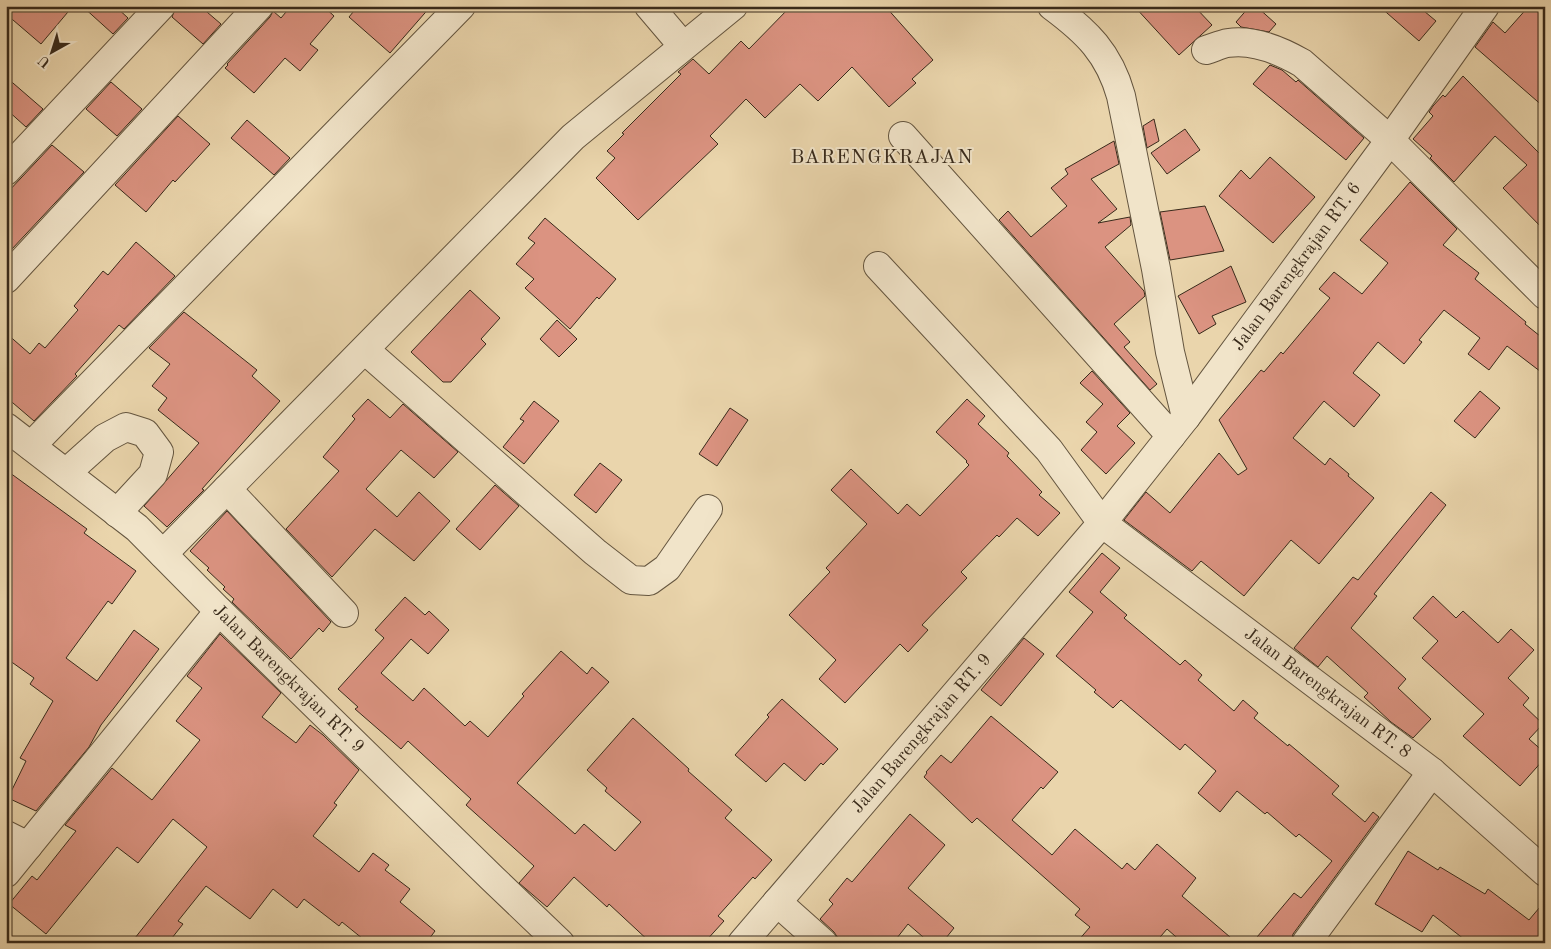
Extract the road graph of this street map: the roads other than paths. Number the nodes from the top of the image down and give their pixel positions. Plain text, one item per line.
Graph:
1 (161, 6) edge
2 (259, 6) edge
3 (461, 6) edge
4 (649, 6) edge
5 (733, 6) edge
6 (1052, 6) edge
7 (1485, 6) edge
8 (683, 46) junction
9 (1206, 50) dead end
10 (903, 136) dead end
11 (1390, 140) junction
12 (6, 171) edge
13 (878, 266) dead end
14 (6, 279) edge
15 (1545, 295) edge
16 (366, 350) junction
17 (6, 427) edge
18 (1178, 427) junction
19 (31, 446) junction
20 (66, 473) junction
21 (227, 489) junction
22 (708, 509) dead end
23 (117, 513) junction
24 (1102, 523) junction
25 (163, 554) junction
26 (219, 611) junction
27 (344, 613) dead end
28 (1432, 772) junction
29 (17, 840) edge
30 (1545, 872) edge
31 (6, 873) edge
32 (777, 902) junction
33 (560, 943) edge
34 (742, 943) edge
35 (823, 943) edge
36 (1306, 943) edge

1 - 12 street
2 - 14 street
3 - 19 street
4 - 8 street
5 - 8 street
6 - 18 street
7 - 11 street, Jalan Barengkrajan RT. 6
8 - 16 street
9 - 11 street
10 - 18 street
11 - 15 street
11 - 18 street, Jalan Barengkrajan RT. 6
13 - 24 street, Jalan Barengkrajan RT. 8
16 - 21 street
16 - 22 street
17 - 19 street, Jalan Barengkrajan RT. 9
18 - 24 street, Jalan Barengkrajan RT. 6
19 - 20 street, Jalan Barengkrajan RT. 9
20 - 23 street, Jalan Barengkrajan RT. 9
20 - 23 street
21 - 25 street
21 - 27 street
23 - 25 street, Jalan Barengkrajan RT. 9
24 - 28 street, Jalan Barengkrajan RT. 8
24 - 32 street, Jalan Barengkrajan RT. 9
25 - 26 street, Jalan Barengkrajan RT. 9
26 - 29 street
26 - 33 street, Jalan Barengkrajan RT. 9
28 - 30 street, Jalan Barengkrajan RT. 8
28 - 36 street
29 - 31 street
32 - 34 street, Jalan Barengkrajan RT. 9
32 - 35 street

